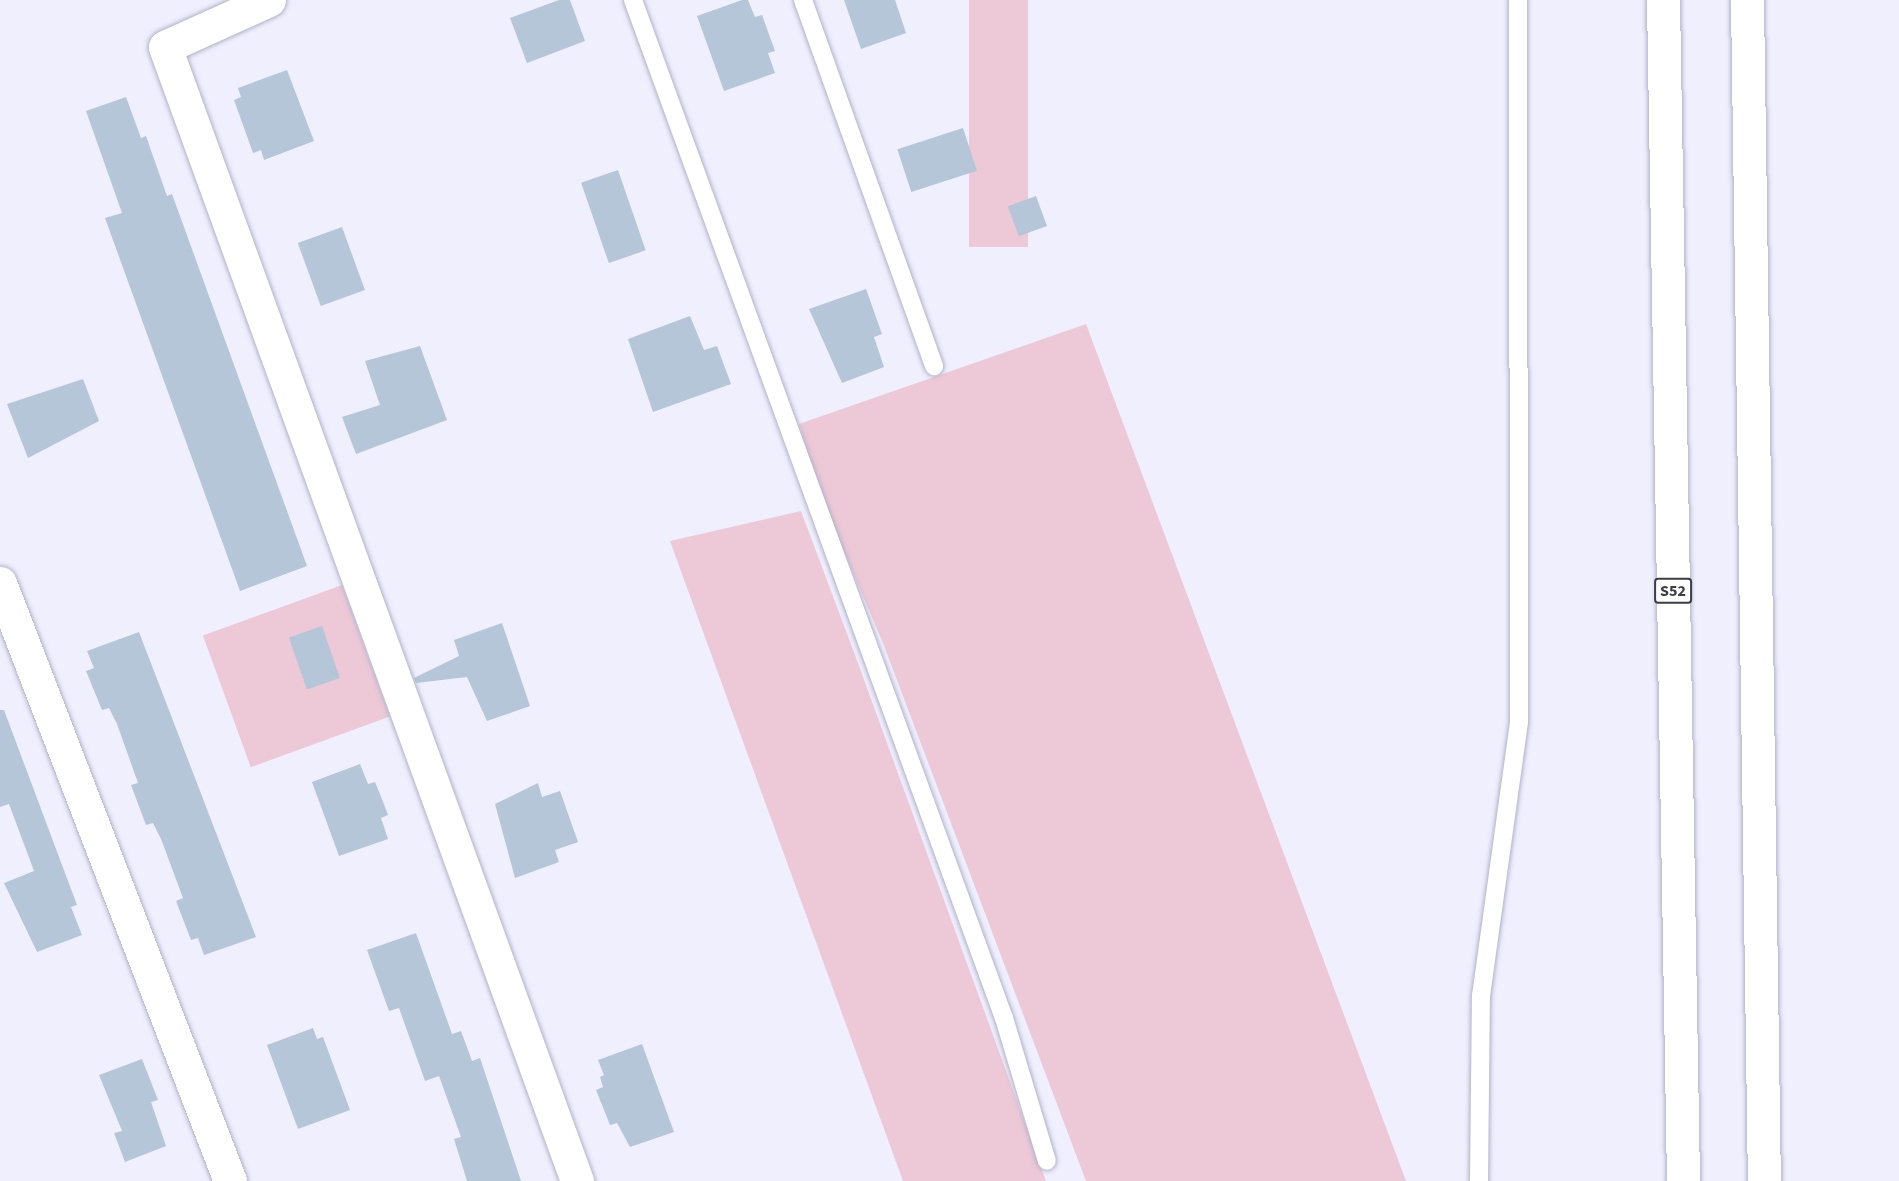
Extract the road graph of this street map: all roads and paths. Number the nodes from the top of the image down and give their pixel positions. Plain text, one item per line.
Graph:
1 (269, 0) edge
2 (633, 0) edge
3 (803, 0) edge
4 (1518, 0) edge
5 (1663, 0) edge
6 (1747, 0) edge
7 (934, 366) dead end
8 (0, 583) edge
9 (1047, 1161) dead end
10 (230, 1181) edge
11 (577, 1181) edge
12 (1479, 1181) edge
13 (1683, 1181) edge
14 (1764, 1181) edge

1 - 11 main road
2 - 9 lane
3 - 7 lane
4 - 12 lane
5 - 13 main road, S52
6 - 14 main road
8 - 10 main road

